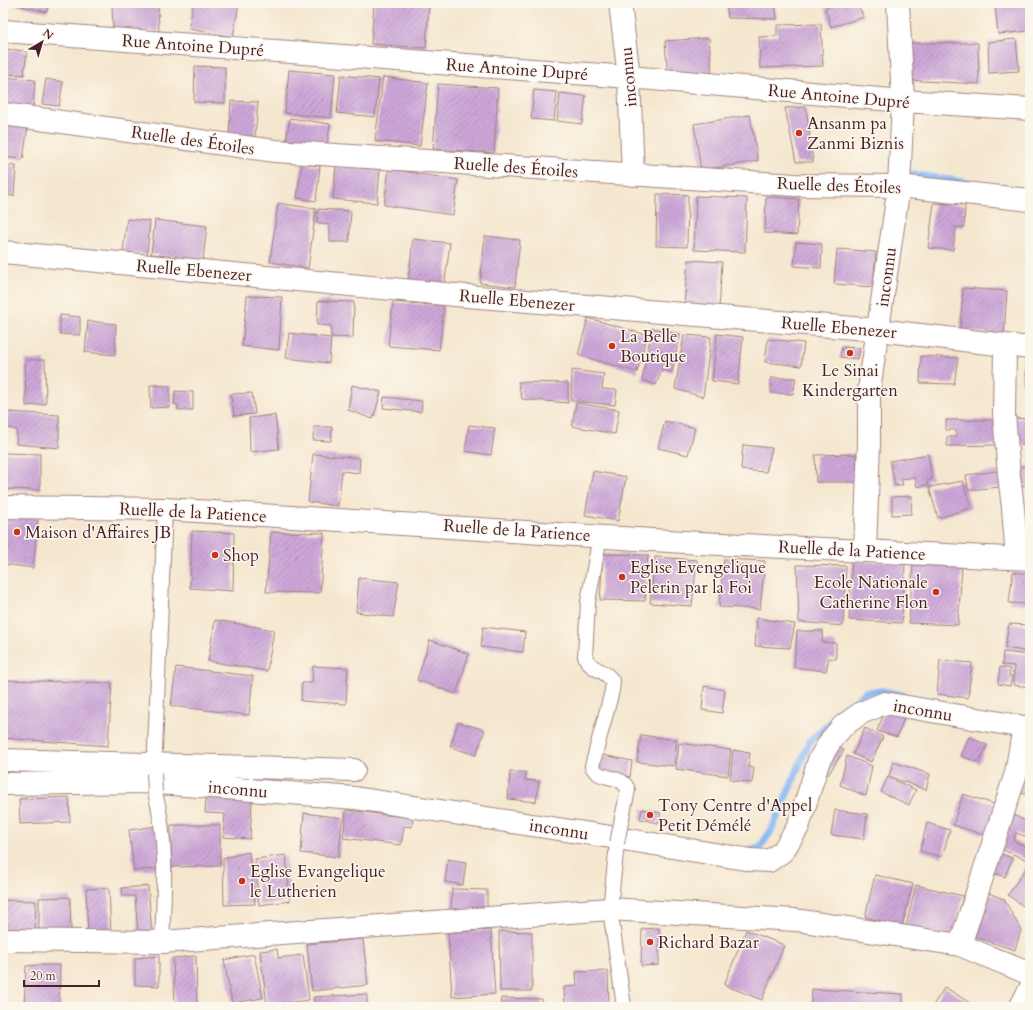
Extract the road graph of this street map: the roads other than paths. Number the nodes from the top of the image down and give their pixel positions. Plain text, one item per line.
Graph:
1 (620, 3) edge
2 (898, 3) edge
3 (3, 31) edge
4 (629, 77) junction
5 (903, 101) junction
6 (1030, 109) edge
7 (3, 114) edge
8 (633, 175) junction
9 (899, 186) junction
10 (1030, 200) edge
11 (3, 252) edge
12 (878, 330) junction
13 (1005, 346) junction
14 (1030, 348) edge
15 (3, 507) edge
16 (165, 508) junction
17 (600, 536) junction
18 (865, 551) junction
19 (1023, 559) edge
20 (1027, 726) edge
21 (3, 760) edge
22 (154, 769) junction
23 (354, 770) dead end
24 (3, 784) edge
25 (610, 909) junction
26 (3, 940) edge
27 (162, 942) junction
28 (960, 945) junction
29 (1030, 974) edge
30 (1030, 980) edge
31 (624, 1007) edge
32 (1016, 1007) edge

1 - 4 street, inconnu
2 - 5 street, inconnu
3 - 4 street, Rue Antoine Dupré
4 - 5 street, Rue Antoine Dupré
4 - 8 street, inconnu
5 - 6 street, Rue Antoine Dupré
5 - 9 street, inconnu
7 - 8 street, Ruelle des Étoiles
8 - 9 street, Ruelle des Étoiles
9 - 10 street, Ruelle des Étoiles
9 - 12 street, inconnu
11 - 12 street, Ruelle Ebenezer
12 - 13 street, Ruelle Ebenezer
12 - 18 street, inconnu
13 - 14 street, Ruelle Ebenezer
13 - 19 street
15 - 16 street, Ruelle de la Patience
16 - 17 street, Ruelle de la Patience
16 - 22 lane
17 - 18 street, Ruelle de la Patience
17 - 25 lane, bridge
18 - 19 street, Ruelle de la Patience
20 - 24 street, inconnu
20 - 28 street, inconnu
21 - 22 street, inconnu
22 - 23 street, inconnu
22 - 27 lane, bridge
25 - 27 street
25 - 28 street
25 - 31 lane
26 - 27 street
28 - 29 street
30 - 32 lane

